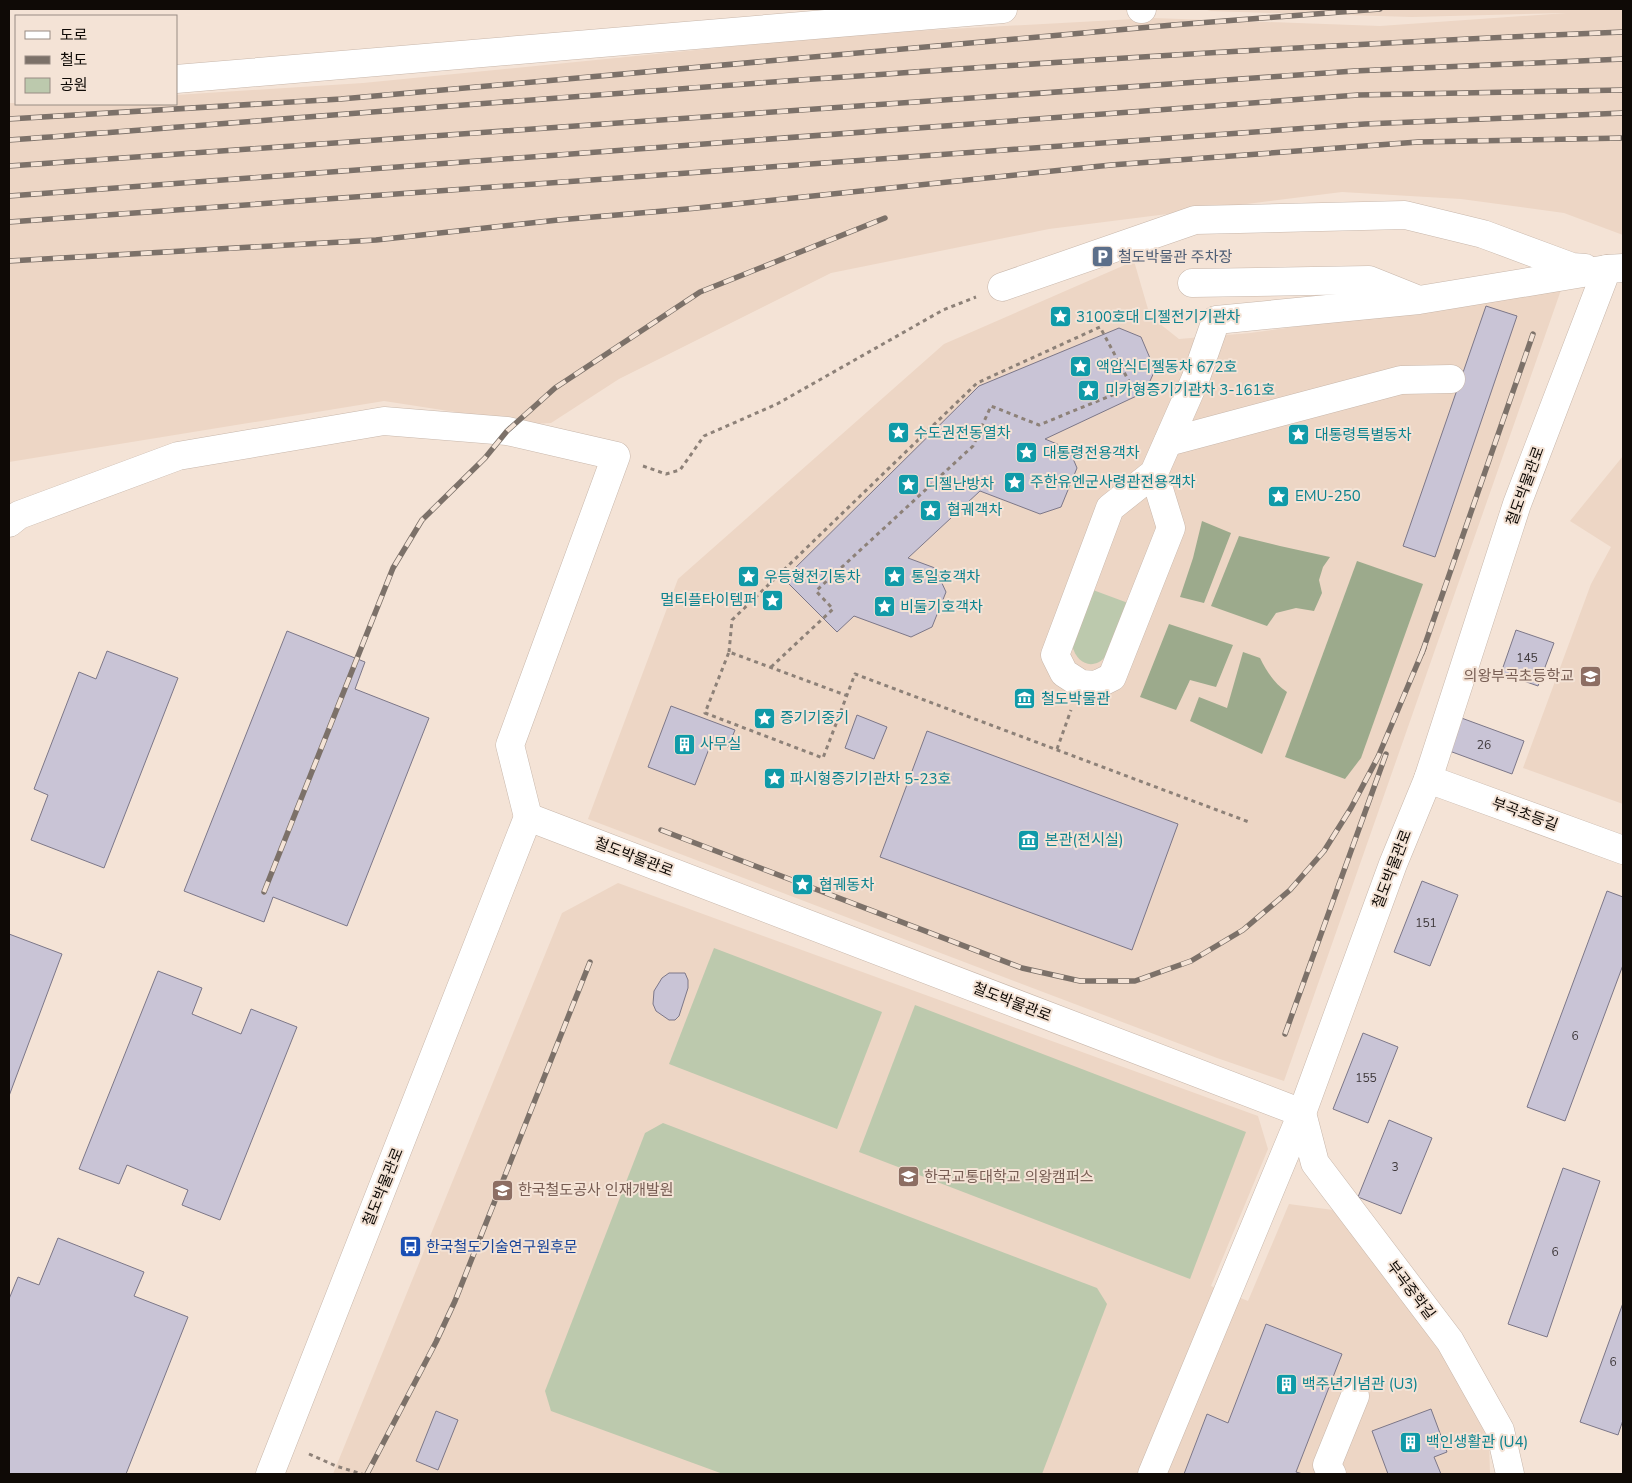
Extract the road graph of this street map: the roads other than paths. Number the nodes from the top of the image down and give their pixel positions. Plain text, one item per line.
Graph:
1 (1003, 9) edge
2 (178, 79) edge
3 (1615, 268) edge
4 (1192, 283) dead end
5 (1002, 287) road end
6 (1419, 300) junction
7 (1451, 379) dead end
8 (1168, 442) junction
9 (1154, 473) junction
10 (9, 523) edge
11 (1428, 779) junction
12 (528, 817) junction
13 (1623, 850) edge
14 (1302, 1113) junction
15 (1355, 1396) dead end
16 (1328, 1471) edge
17 (270, 1474) edge
18 (1152, 1474) edge
19 (1510, 1474) edge

1 - 2 street
3 - 5 street
3 - 6 street
3 - 11 street, 철도박물관로
4 - 6 street
6 - 8 street
7 - 8 street
8 - 9 street
9 - 9 street
10 - 12 street
11 - 13 street, 부곡초등길
11 - 14 street, 철도박물관로
12 - 14 street, 철도박물관로
12 - 17 street, 철도박물관로
14 - 18 street
14 - 19 street, 부곡중학길
15 - 16 street

